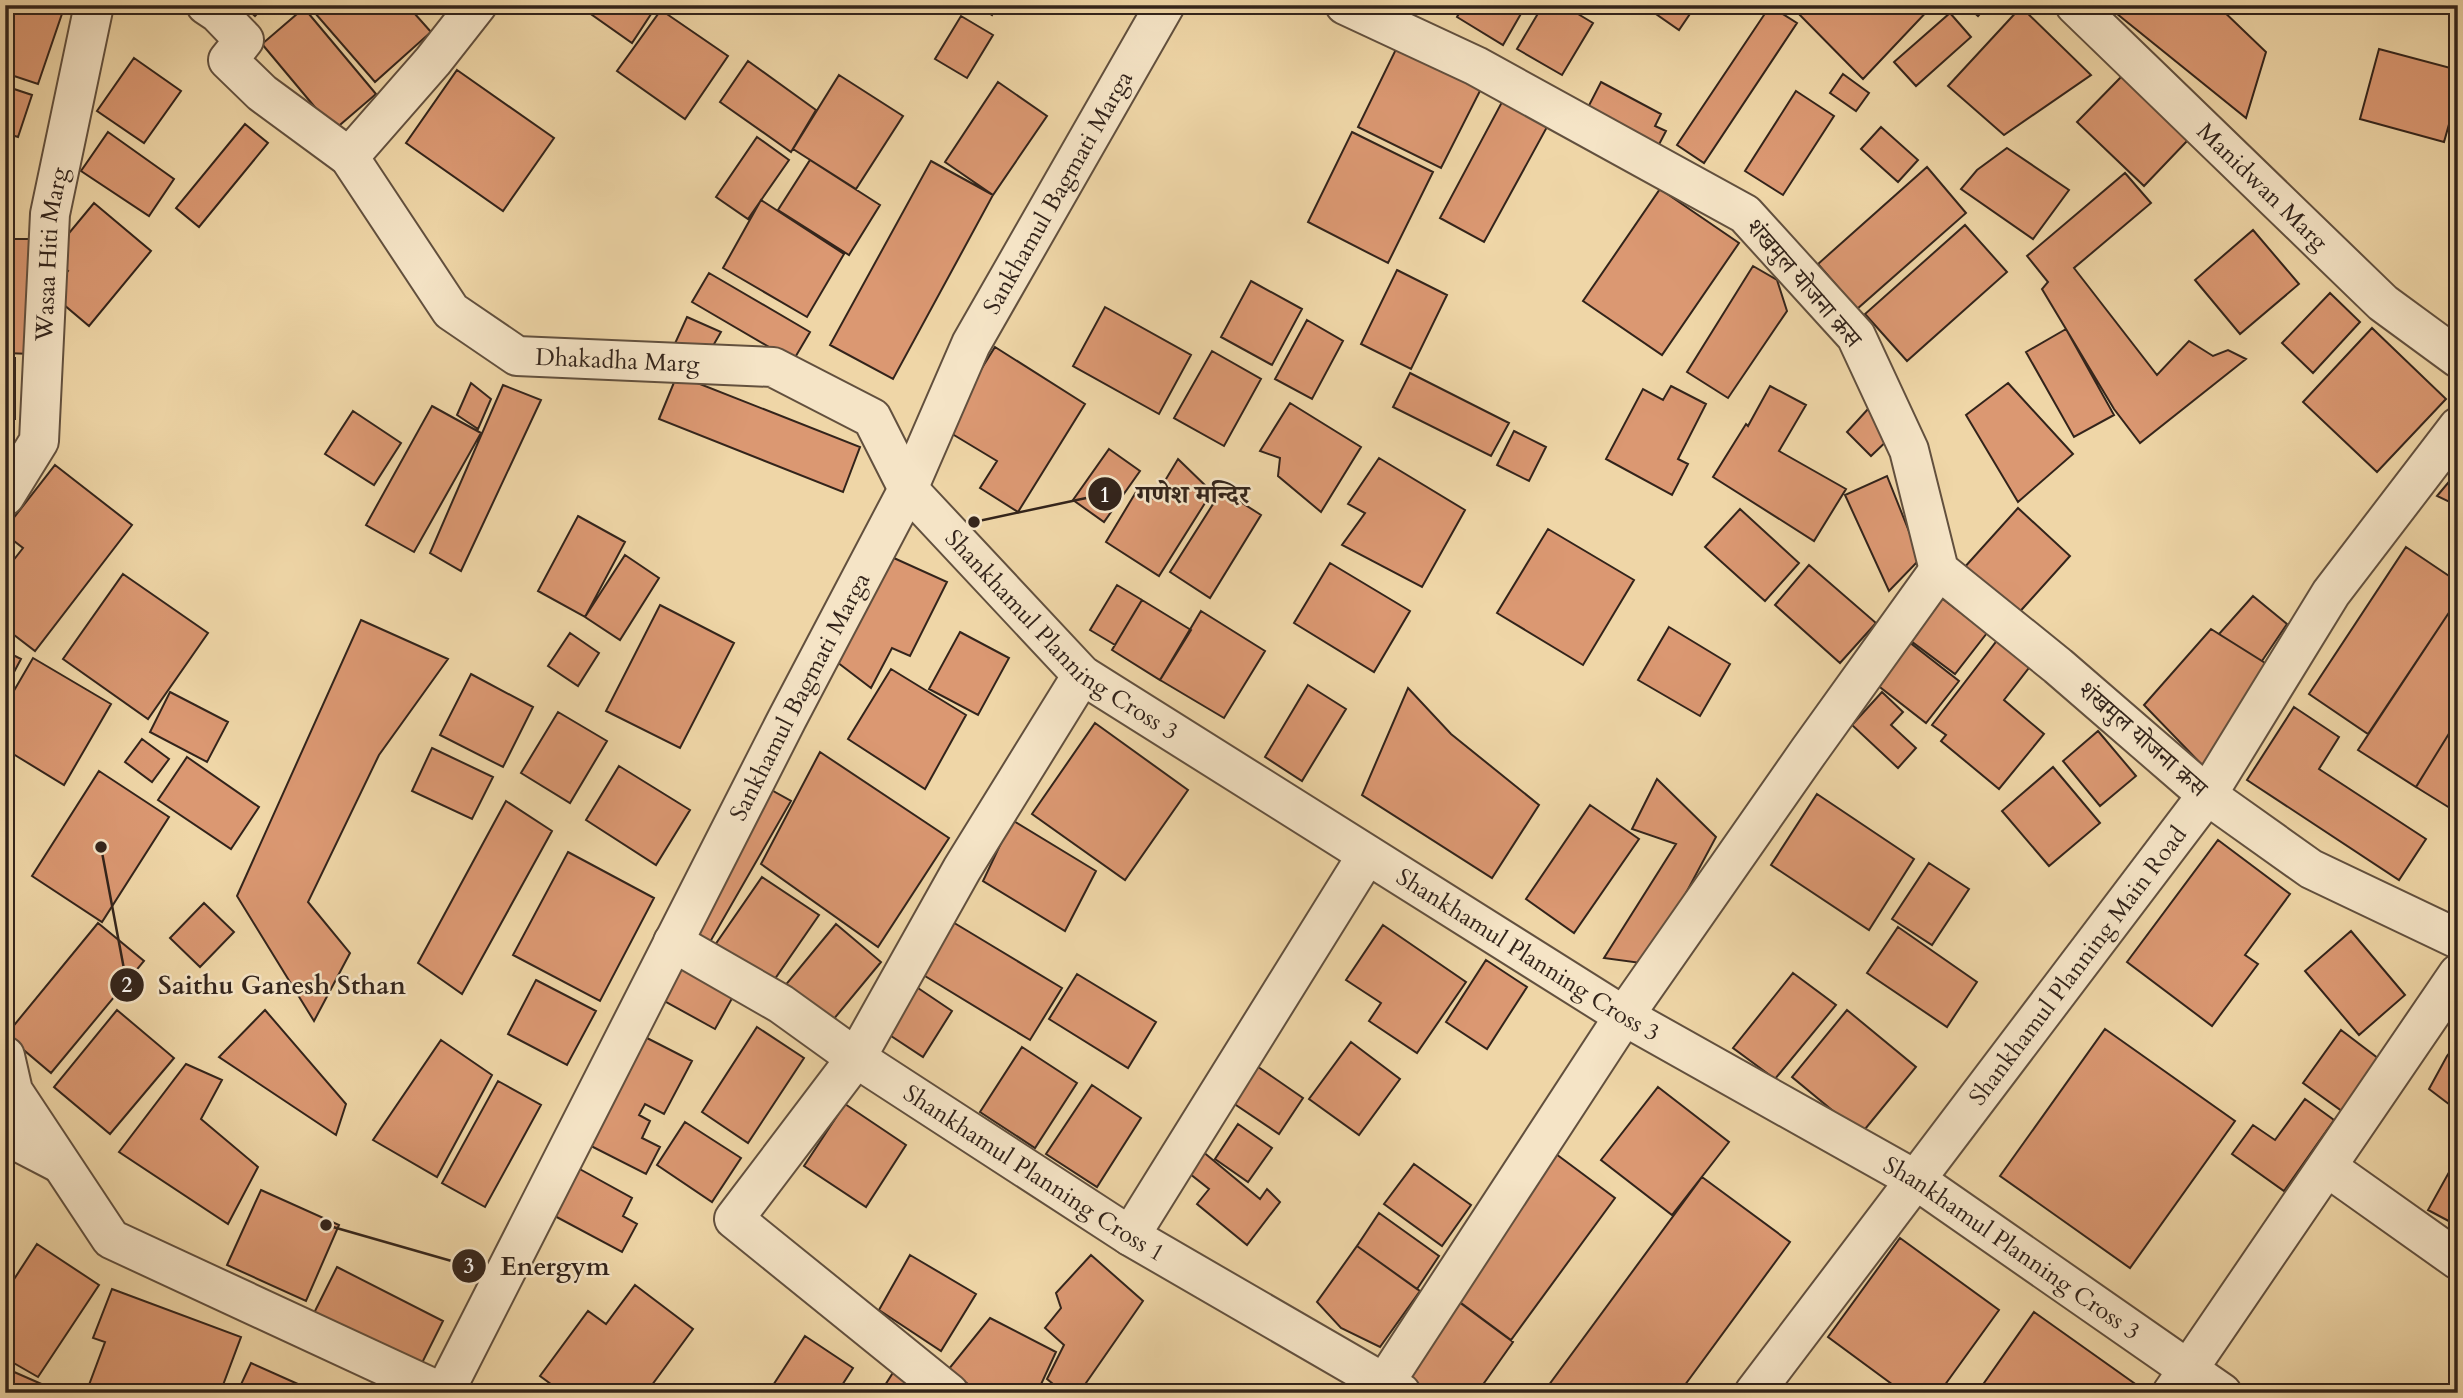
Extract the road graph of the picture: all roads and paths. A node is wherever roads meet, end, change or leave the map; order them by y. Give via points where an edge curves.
1 (94, 5) edge
2 (206, 5) edge
3 (477, 5) edge
4 (1165, 5) edge
5 (1345, 5) edge
6 (2075, 5) edge
7 (349, 156) junction
8 (2458, 358) edge
9 (2458, 427) edge
10 (908, 489) junction
11 (5, 496) edge
12 (1939, 570) junction
13 (1082, 675) junction
14 (2207, 795) junction
15 (1367, 855) junction
16 (2458, 939) edge
17 (673, 942) junction
18 (2458, 974) edge
19 (1624, 1016) junction
20 (5, 1056) edge
21 (856, 1059) junction
22 (5, 1135) edge
23 (59, 1163) junction
24 (2327, 1167) junction
25 (1916, 1180) junction
26 (1130, 1236) junction
27 (2458, 1259) edge
28 (2181, 1381) edge
29 (1388, 1390) edge
30 (443, 1393) edge
31 (949, 1393) edge
32 (1754, 1393) edge
33 (2222, 1393) edge

1 - 11 street, Wasaa Hiti Marg via 50,214 39,441
2 - 7 street, Dhakadha Marg via 244,40 228,60 261,93
3 - 7 street
4 - 10 street, Sankhamul Bagmati Marga via 971,344
5 - 12 street, शंखमुल योजना क्रस via 1476,66 1745,214 1856,336 1909,450
6 - 8 street, Manidwan Marg via 2383,303
7 - 10 street, Dhakadha Marg via 451,311 517,356 773,368 872,418
9 - 14 street, Shankhamul Planning Main Road via 2331,593
10 - 13 street, Shankhamul Planning Cross 3
10 - 17 street, Sankhamul Bagmati Marga
12 - 14 street, शंखमुल योजना क्रस
12 - 19 street
13 - 15 street, Shankhamul Planning Cross 3
13 - 21 street via 962,869
14 - 16 street, शंखमुल योजना क्रस via 2311,869
14 - 25 street, Shankhamul Planning Main Road
15 - 19 street, Shankhamul Planning Cross 3
15 - 26 street
17 - 21 street, Shankhamul Planning Cross 1 via 781,1004
17 - 30 street, Sankhamul Bagmati Marga
18 - 24 street
19 - 25 street, Shankhamul Planning Cross 3
19 - 29 street
20 - 23 street via 13,1091
21 - 26 street, Shankhamul Planning Cross 1
21 - 31 street via 734,1219
22 - 23 street
23 - 30 street via 111,1239
24 - 27 street
24 - 28 street
25 - 28 street, Shankhamul Planning Cross 3
25 - 32 street, Shankhamul Planning Main Road
26 - 29 street, Shankhamul Planning Cross 1
28 - 33 street, Shankhamul Planning Cross 3

